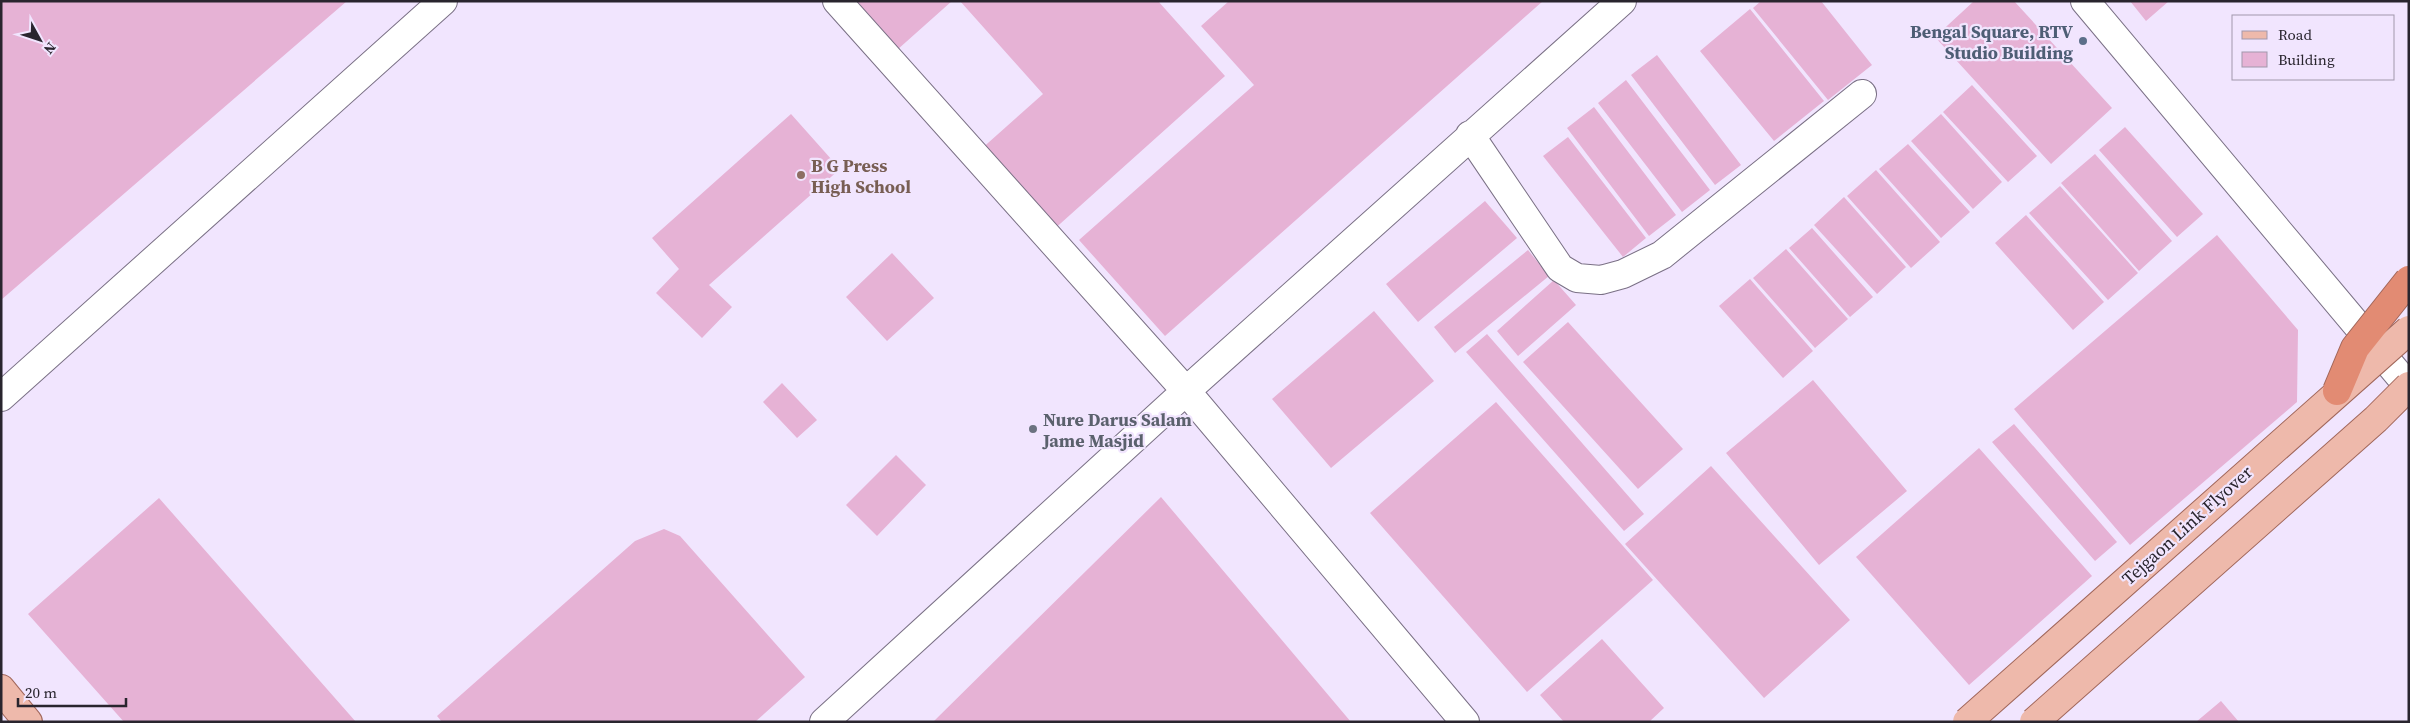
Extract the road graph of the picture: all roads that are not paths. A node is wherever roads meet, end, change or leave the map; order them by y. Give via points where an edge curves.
1 (443, 1) edge
2 (837, 1) edge
3 (1622, 1) edge
4 (2085, 1) edge
5 (1862, 94) dead end
6 (1470, 135) junction
7 (2409, 280) edge
8 (2409, 330) edge
9 (2409, 386) edge
10 (1186, 391) junction
11 (2337, 392) junction
12 (1, 397) edge
13 (1, 689) edge
14 (16, 710) edge
15 (824, 722) edge
16 (1465, 722) edge
17 (1967, 722) edge
18 (2034, 722) edge

1 - 12 street
2 - 10 street
3 - 6 street
4 - 9 street
5 - 6 street via 1662,255 1601,280 1577,278 1560,268
6 - 10 street
7 - 11 highway, bridge via 2355,348
8 - 11 main road, Tejgaon Link Flyover, bridge
9 - 18 main road, bridge
10 - 15 street
10 - 16 street
11 - 17 main road, Tejgaon Link Flyover, bridge
13 - 14 main road

